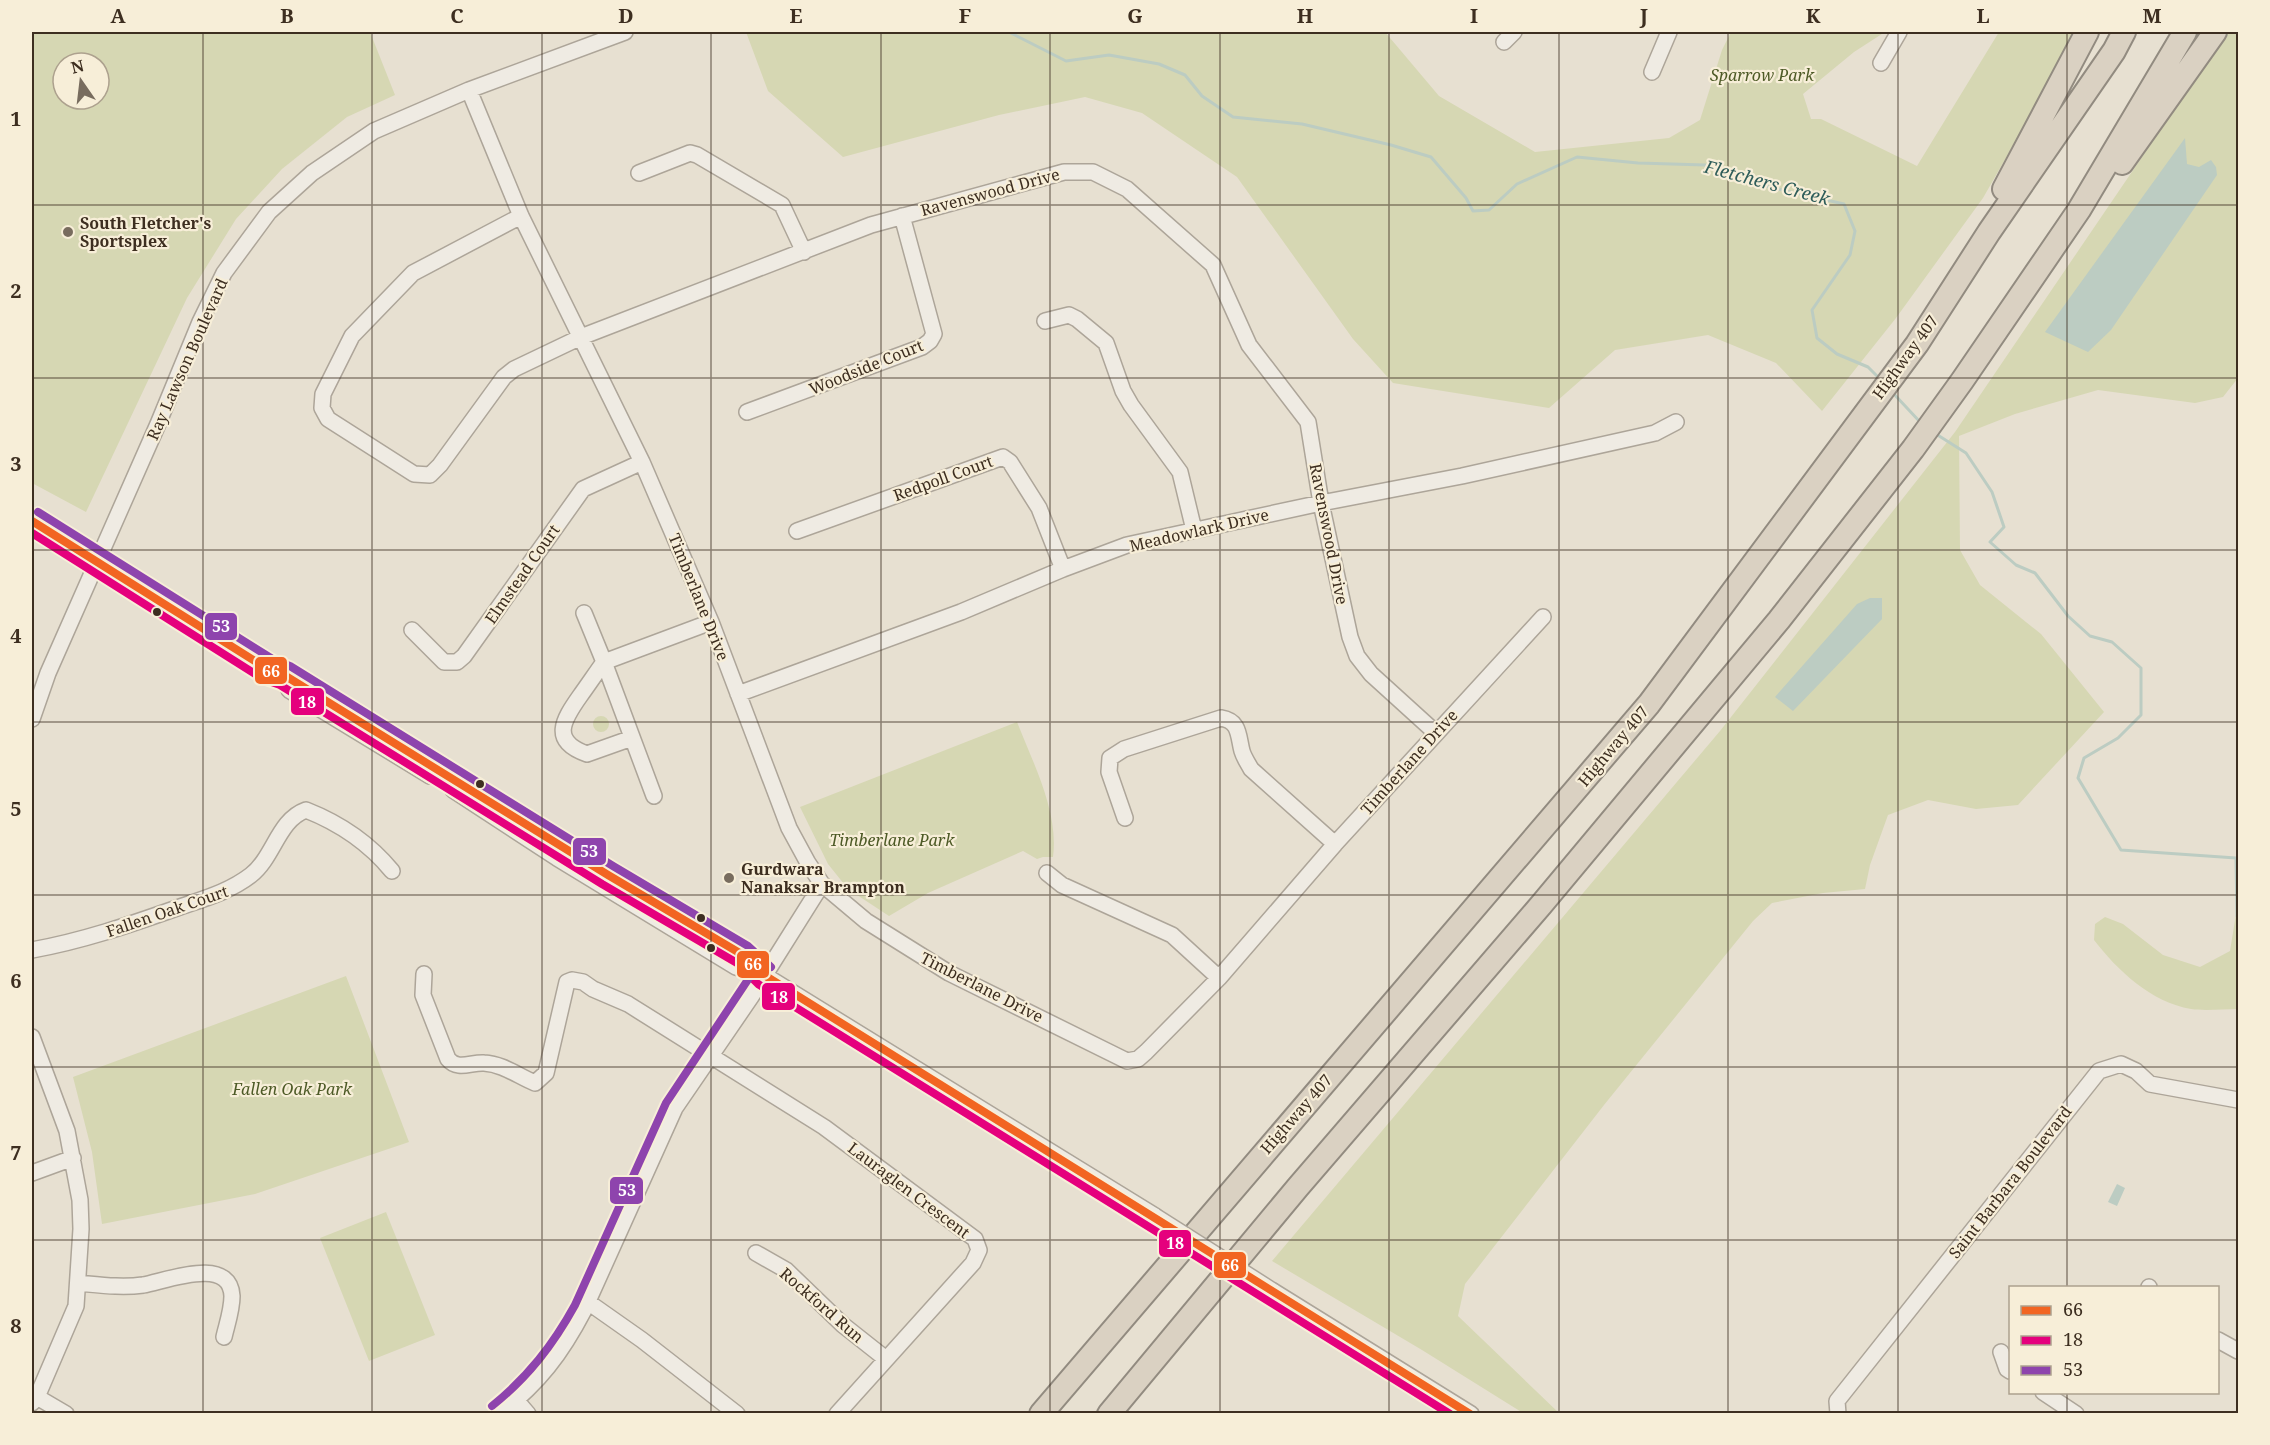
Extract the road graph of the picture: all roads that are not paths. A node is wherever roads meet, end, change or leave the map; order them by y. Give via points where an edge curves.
1 (625, 32) edge
2 (1669, 32) edge
3 (1899, 32) edge
4 (2087, 32) edge
5 (2124, 32) edge
6 (2185, 32) edge
7 (2215, 32) edge
8 (1881, 63) dead end
9 (1652, 72) dead end
10 (469, 90) junction
11 (639, 173) dead end
12 (2079, 210) junction
13 (521, 216) junction
14 (902, 216) junction
15 (1989, 232) junction
16 (804, 252) junction
17 (1045, 321) dead end
18 (581, 337) junction
19 (747, 412) dead end
20 (1676, 422) dead end
21 (642, 462) junction
22 (1321, 503) junction
23 (32, 521) edge
24 (1194, 530) junction
25 (797, 531) dead end
26 (98, 563) junction
27 (1063, 569) junction
28 (584, 613) dead end
29 (1543, 617) dead end
30 (711, 622) junction
31 (412, 630) dead end
32 (604, 662) junction
33 (738, 694) junction
34 (32, 719) edge
35 (1436, 733) junction
36 (632, 738) junction
37 (654, 796) dead end
38 (1125, 818) dead end
39 (1335, 844) junction
40 (392, 870) dead end
41 (1047, 873) dead end
42 (822, 884) junction
43 (32, 950) edge
44 (424, 974) dead end
45 (764, 975) junction
46 (1219, 978) junction
47 (32, 1037) edge
48 (710, 1056) junction
49 (2238, 1100) edge
50 (73, 1158) junction
51 (32, 1173) edge
52 (756, 1253) dead end
53 (78, 1283) junction
54 (588, 1302) junction
55 (224, 1337) dead end
56 (2219, 1341) edge
57 (2238, 1351) edge
58 (2001, 1352) dead end
59 (886, 1359) junction
60 (2009, 1370) edge
61 (2046, 1394) edge
62 (34, 1400) edge
63 (516, 1400) junction
64 (66, 1413) edge
65 (499, 1413) edge
66 (528, 1413) edge
67 (737, 1413) edge
68 (837, 1413) edge
69 (1041, 1413) edge
70 (1109, 1413) edge
71 (1471, 1413) edge
72 (1838, 1413) edge
73 (2076, 1413) edge

1 - 10 street, Ray Lawson Boulevard
2 - 9 street
3 - 8 street
4 - 15 highway via 1998,200
5 - 15 highway, Highway 407
6 - 12 highway
7 - 12 highway via 2102,192
10 - 13 street, Timberlane Drive
10 - 26 street, Ray Lawson Boulevard via 374,131 312,173 269,212 224,273 200,322
11 - 16 street via 690,153 697,155 782,206
12 - 70 highway via 1962,381 1779,620
13 - 18 street, Timberlane Drive
13 - 18 street, Ravenswood Drive via 413,273 352,336 323,394 322,408 328,419 414,474 430,475 504,377
14 - 16 street, Ravenswood Drive
14 - 19 street, Woodside Court via 934,334 930,341
14 - 22 street, Ravenswood Drive via 1064,172 1093,172 1127,189 1213,266 1249,345 1308,422
15 - 69 highway, Highway 407 via 1917,344 1648,704
16 - 18 street, Ravenswood Drive
17 - 24 street via 1069,315 1106,343 1131,405 1180,471
18 - 21 street, Timberlane Drive
20 - 22 street, Meadowlark Drive via 1656,433
21 - 30 street, Timberlane Drive
21 - 31 street, Elmstead Court via 582,489 457,662 444,662
22 - 24 street, Meadowlark Drive
22 - 35 street, Ravenswood Drive via 1357,656 1371,674
23 - 26 street
24 - 27 street, Meadowlark Drive via 1128,545
25 - 27 street, Redpoll Court via 1003,457 1040,508
26 - 34 street, Ray Lawson Boulevard via 48,673
26 - 45 street via 743,955
27 - 33 street, Meadowlark Drive via 962,612
28 - 32 street
29 - 35 street, Timberlane Drive
30 - 32 street
30 - 33 street, Timberlane Drive
32 - 36 street
32 - 36 street via 565,717 562,732 587,754
33 - 42 street, Timberlane Drive via 789,828
35 - 39 street, Timberlane Drive
36 - 37 street
38 - 39 street via 1109,772 1110,758 1124,749 1221,718 1230,719 1251,769
39 - 46 street, Timberlane Drive
40 - 43 street, Fallen Oak Court via 365,843 306,810 289,820 272,852 255,872 226,892 113,931
41 - 46 street via 1062,885 1172,935
42 - 45 street
42 - 46 street, Timberlane Drive via 872,926 949,973 1127,1061 1146,1052
44 - 48 street via 423,995 448,1059 458,1066 486,1063 535,1083 541,1079 546,1073 563,993 572,980 628,1004
45 - 48 street
45 - 71 street, bridge
47 - 50 street via 62,1115
48 - 54 street via 675,1108
48 - 59 street, Lauraglen Crescent via 824,1127 975,1239 980,1250 973,1263
49 - 72 street, Saint Barbara Boulevard via 2150,1084 2121,1064 2098,1071 1837,1401
50 - 51 street
50 - 53 street via 81,1210
52 - 59 street, Rockford Run via 786,1270 843,1325
53 - 55 street via 141,1285 209,1272 226,1281 232,1293
53 - 62 street via 76,1306
54 - 63 street via 562,1350
54 - 67 street
56 - 57 street
58 - 60 street
59 - 68 street, Lauraglen Crescent
61 - 73 street
62 - 64 street
63 - 65 street
63 - 66 street

